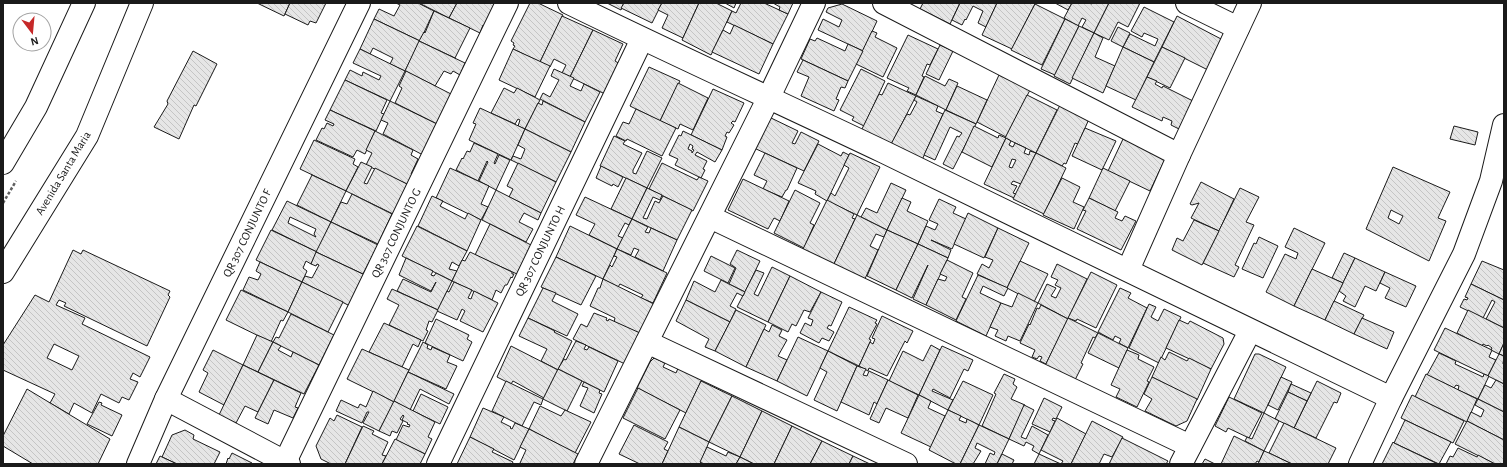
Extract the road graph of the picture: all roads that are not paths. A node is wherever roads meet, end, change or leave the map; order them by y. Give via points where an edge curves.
1 (84, 3) edge
2 (142, 3) edge
3 (359, 3) edge
4 (507, 3) edge
5 (569, 3) edge
6 (814, 3) edge
7 (884, 3) edge
8 (1187, 3) edge
9 (1250, 3) edge
10 (1238, 28) junction
11 (642, 39) junction
12 (769, 97) junction
13 (1504, 125) edge
14 (1179, 155) junction
15 (3, 163) edge
16 (1498, 184) edge
17 (710, 217) junction
18 (1128, 270) junction
19 (3, 272) edge
20 (1250, 331) junction
21 (647, 342) junction
22 (1391, 398) junction
23 (166, 400) junction
24 (1186, 455) edge
25 (287, 463) edge
26 (138, 464) edge
27 (438, 464) edge
28 (587, 464) edge
29 (906, 464) edge
30 (1360, 464) edge

1 - 15 street via 36,107
2 - 19 street, Avenida Santa Maria via 87,136
3 - 23 street, QR 307 CONJUNTO F
4 - 25 street, QR 307 CONJUNTO G
5 - 11 street
6 - 12 street
7 - 14 street
8 - 10 street
9 - 10 street
10 - 14 street
11 - 12 street
11 - 27 street, QR 307 CONJUNTO H
12 - 17 street
12 - 18 street
13 - 16 street
14 - 18 street
16 - 22 street
17 - 21 street
17 - 24 street
18 - 20 street
20 - 22 street
20 - 24 street
21 - 28 street
21 - 29 street
22 - 30 street
23 - 25 street
23 - 26 street, QR 307 CONJUNTO F

